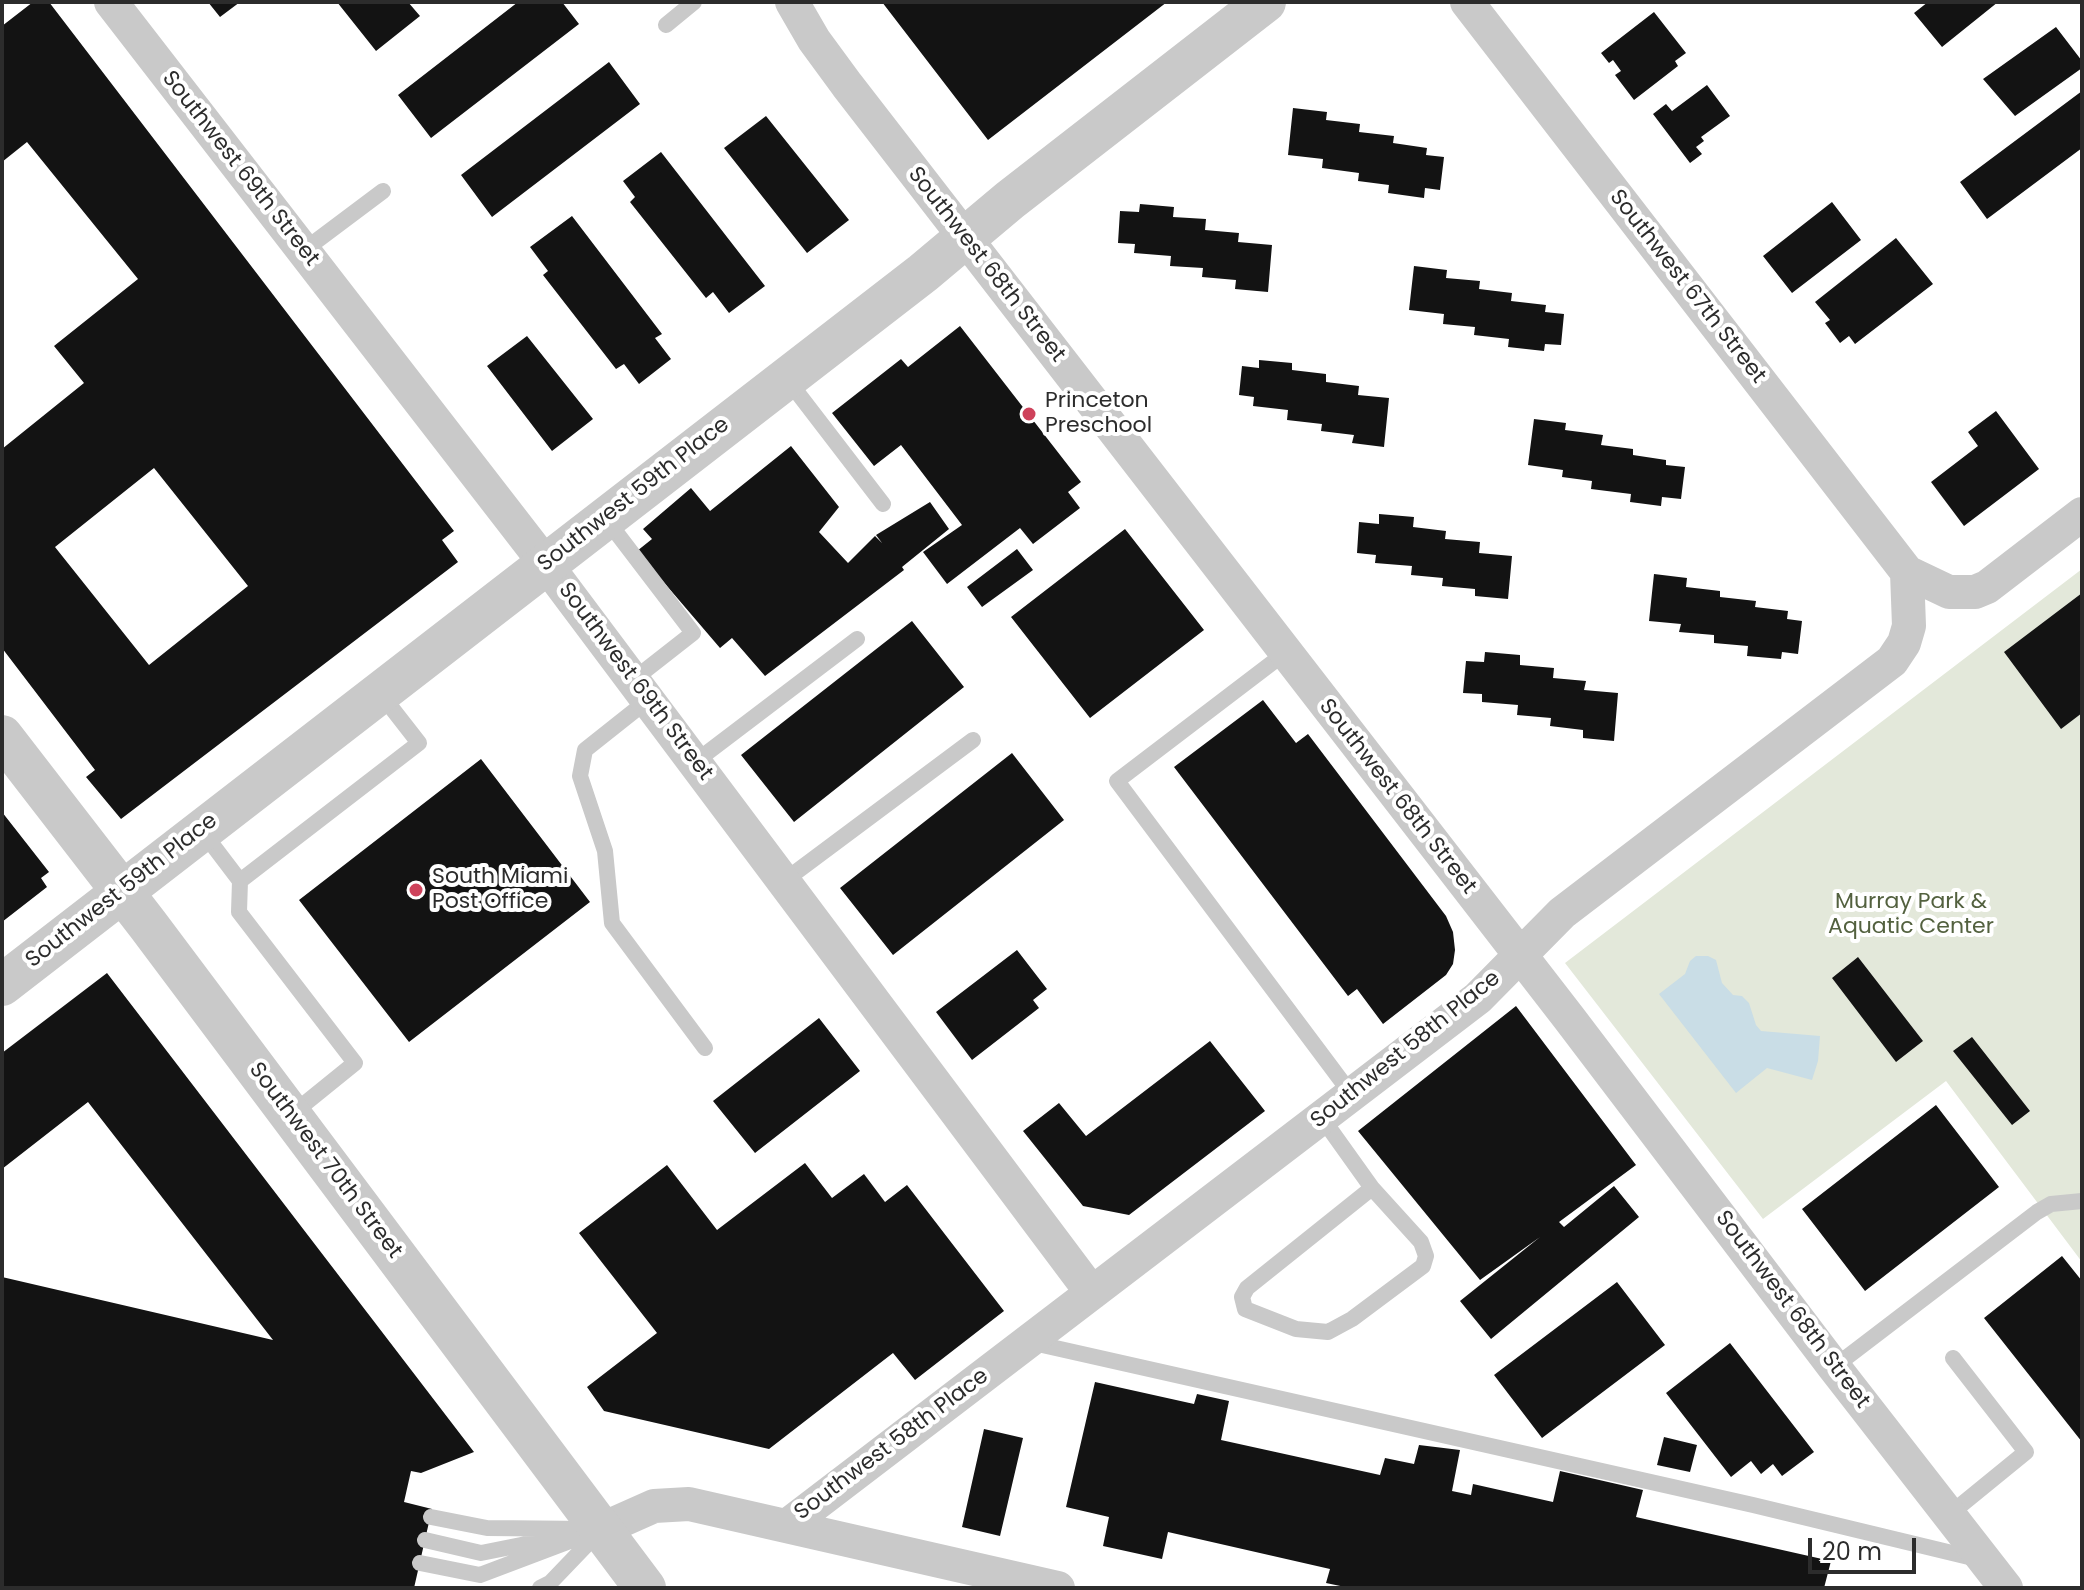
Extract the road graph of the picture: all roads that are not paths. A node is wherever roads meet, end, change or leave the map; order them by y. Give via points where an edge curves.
1 (111, 2) edge
2 (694, 2) edge
3 (792, 2) edge
4 (1265, 2) edge
5 (1467, 2) edge
6 (666, 25) dead end
7 (383, 191) dead end
8 (966, 237) junction
9 (303, 251) junction
10 (786, 378) junction
11 (883, 504) dead end
12 (2082, 514) edge
13 (605, 517) junction
14 (545, 563) junction
15 (1907, 572) junction
16 (857, 639) dead end
17 (1285, 653) junction
18 (640, 690) junction
19 (379, 692) junction
20 (2, 736) edge
21 (973, 740) dead end
22 (695, 762) junction
23 (201, 829) junction
24 (240, 881) junction
25 (784, 881) junction
26 (122, 891) junction
27 (1520, 956) junction
28 (2, 985) edge
29 (705, 1048) dead end
30 (1352, 1095) junction
31 (290, 1115) junction
32 (1322, 1118) junction
33 (1372, 1188) junction
34 (2082, 1201) edge
35 (1092, 1293) junction
36 (1027, 1342) junction
37 (1953, 1358) dead end
38 (1834, 1367) junction
39 (1950, 1514) junction
40 (431, 1517) dead end
41 (788, 1525) junction
42 (600, 1530) junction
43 (425, 1540) dead end
44 (1986, 1561) junction
45 (420, 1563) dead end
46 (540, 1588) edge
47 (645, 1588) edge
48 (1058, 1588) edge
49 (2006, 1588) edge

1 - 9 street, Southwest 69th Street
2 - 6 lane
3 - 8 street, Southwest 68th Street via 830,63
4 - 8 street, Southwest 59th Place
5 - 15 street, Southwest 67th Street
7 - 9 lane
8 - 10 street, Southwest 59th Place
8 - 17 street, Southwest 68th Street
9 - 14 street, Southwest 69th Street
10 - 11 lane
10 - 13 street, Southwest 59th Place
12 - 15 street via 1975,592 1949,592
13 - 14 street, Southwest 59th Place
13 - 18 lane via 693,633
14 - 18 street, Southwest 69th Street
14 - 19 street, Southwest 59th Place
15 - 27 street, Southwest 58th Place via 1909,626 1892,661 1562,913
16 - 22 lane
17 - 27 street, Southwest 68th Street
17 - 30 lane via 1117,781
18 - 22 street, Southwest 69th Street
18 - 29 lane via 585,750 580,776 605,851 612,923
19 - 23 street, Southwest 59th Place
19 - 24 lane via 419,743
20 - 26 street, Southwest 70th Street
21 - 25 lane
22 - 25 street, Southwest 69th Street
23 - 24 lane
23 - 26 street, Southwest 59th Place
24 - 31 lane via 239,912 355,1063
25 - 35 street, Southwest 69th Street
26 - 28 street, Southwest 59th Place
26 - 31 street, Southwest 70th Street
27 - 30 street, Southwest 58th Place via 1478,998
27 - 38 street, Southwest 68th Street
30 - 32 street, Southwest 58th Place
31 - 42 street, Southwest 70th Street
32 - 33 lane
32 - 35 street, Southwest 58th Place
33 - 33 lane via 1247,1288 1242,1297 1245,1309 1296,1329 1328,1332 1423,1266 1421,1242
34 - 38 lane via 2051,1204 2037,1212
35 - 36 street, Southwest 58th Place
36 - 41 street, Southwest 58th Place
36 - 44 lane
37 - 39 lane via 2026,1452
38 - 39 street, Southwest 68th Street
39 - 44 street, Southwest 68th Street
40 - 42 lane via 487,1528
41 - 42 street via 689,1504 665,1504
41 - 48 street
42 - 43 lane via 481,1553
42 - 45 lane via 480,1575
42 - 46 lane
42 - 47 street, Southwest 70th Street
44 - 49 street, Southwest 68th Street

